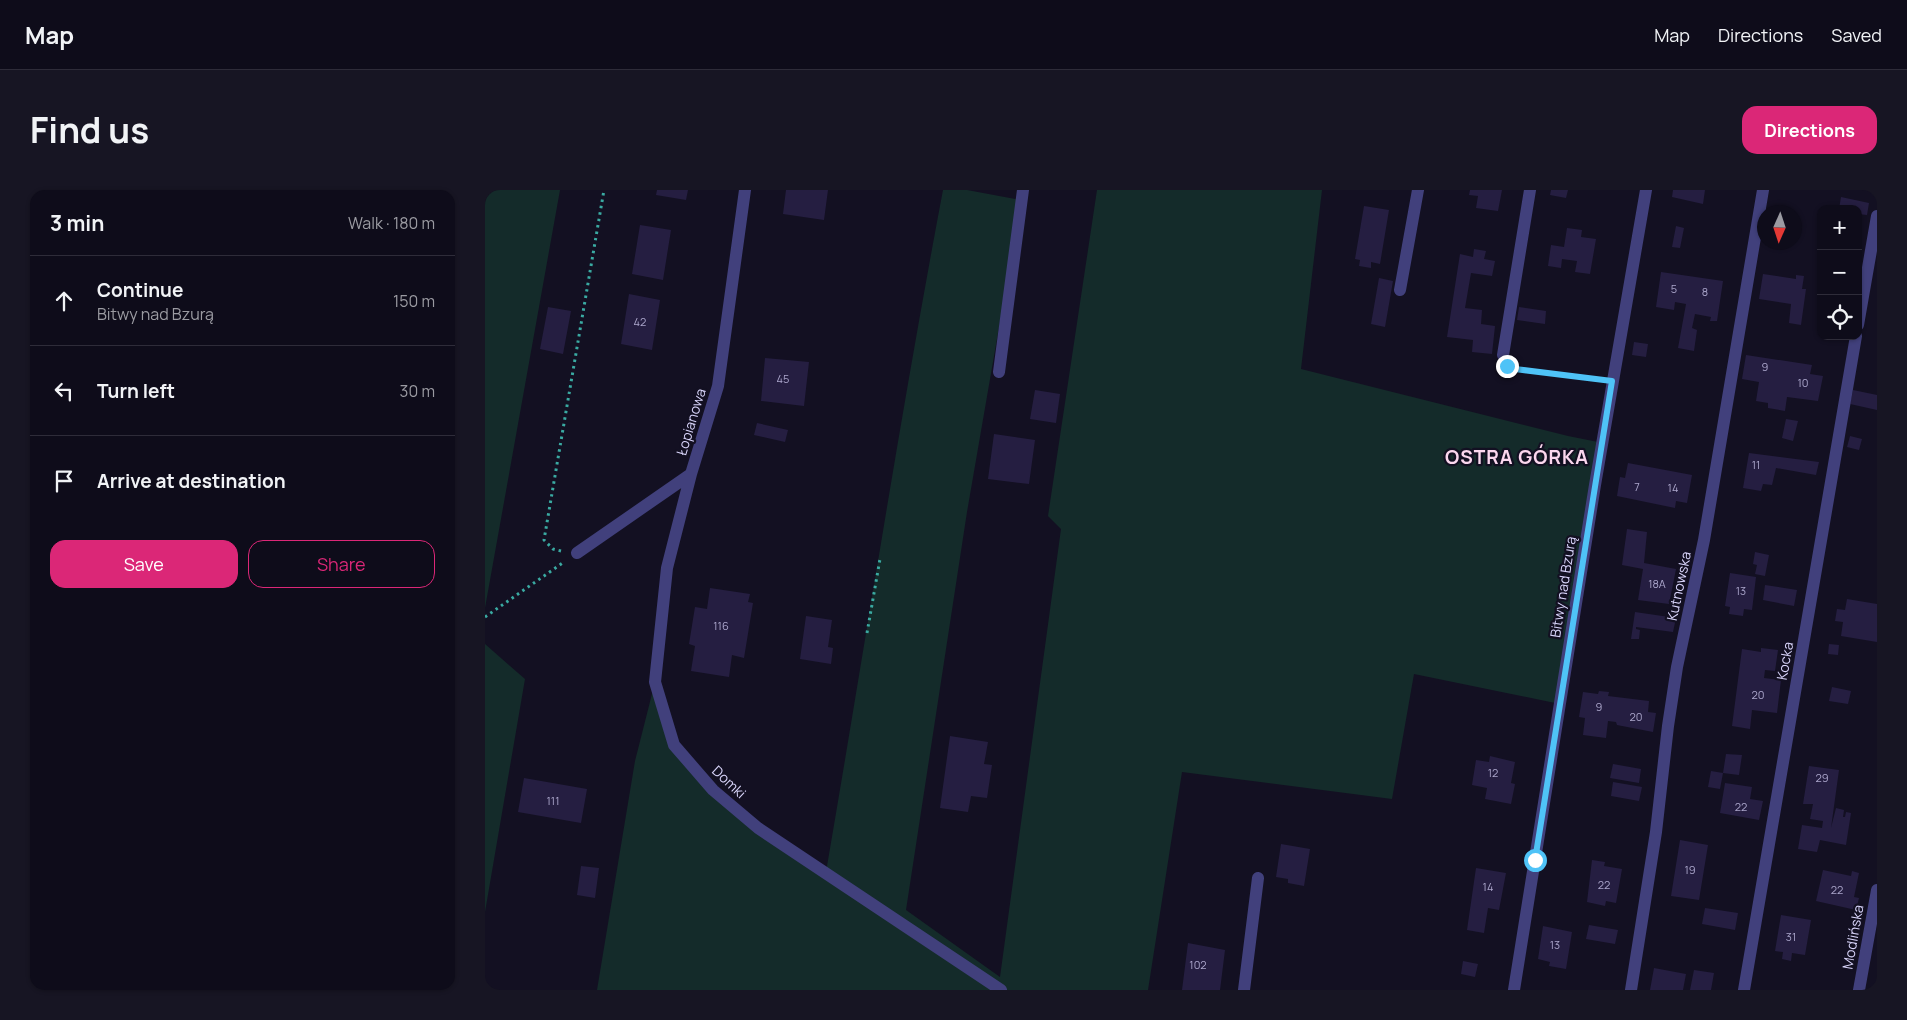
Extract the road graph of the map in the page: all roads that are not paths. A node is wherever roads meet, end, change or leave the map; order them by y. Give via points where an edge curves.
1 (745, 190) edge
2 (1023, 190) edge
3 (1418, 190) edge
4 (1530, 190) edge
5 (1645, 190) edge
6 (1763, 190) edge
7 (1877, 216) edge
8 (1400, 290) dead end
9 (1862, 302) edge
10 (1855, 340) edge
11 (1503, 354) road end
12 (999, 372) dead end
13 (691, 474) junction
14 (577, 553) road end
15 (1258, 878) dead end
16 (1877, 890) edge
17 (1001, 990) edge
18 (1243, 990) edge
19 (1515, 990) edge
20 (1631, 990) edge
21 (1744, 990) edge
22 (1859, 990) edge

1 - 13 street, Łopianowa via 718,386
2 - 12 street
3 - 8 street
4 - 11 street
5 - 19 street, Bitwy nad Bzurą
6 - 20 street, Kutnowska via 1704,540 1676,677
7 - 9 street
10 - 21 street, Kocka
13 - 14 street, Łopianowa
13 - 17 street, Domki via 667,568 655,682 674,745 713,790 758,828
15 - 18 street
16 - 22 street, Modlińska

